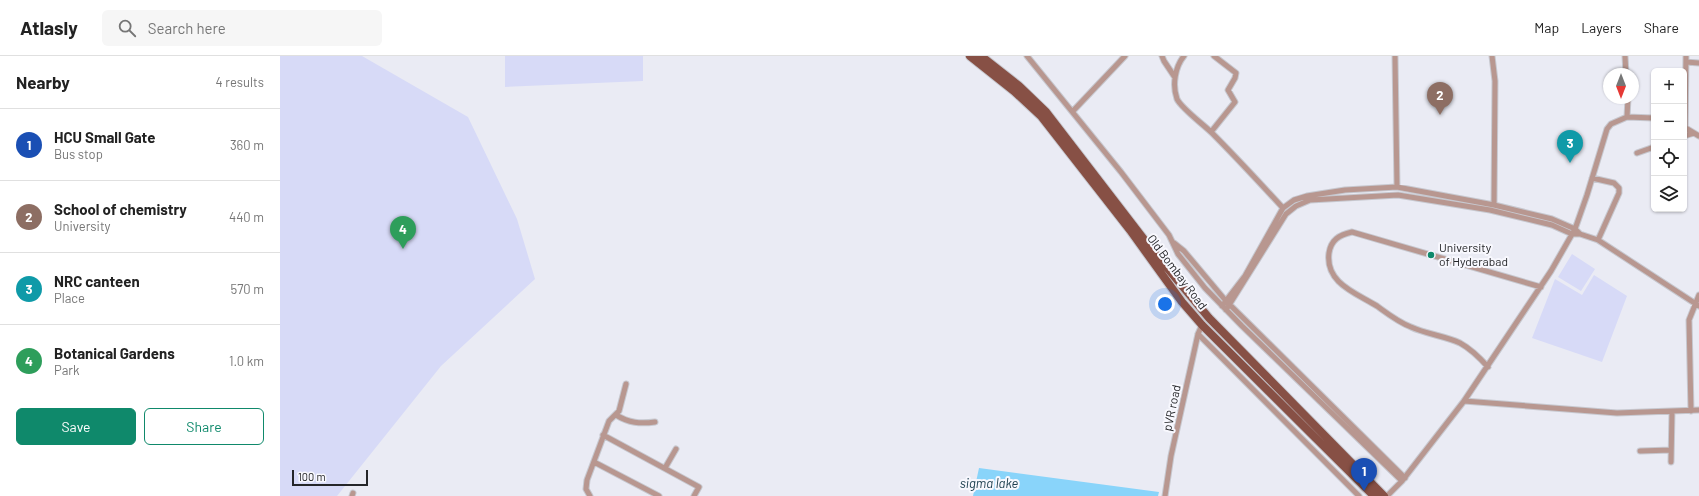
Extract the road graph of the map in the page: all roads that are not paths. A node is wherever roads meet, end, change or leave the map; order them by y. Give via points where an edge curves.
1 (970, 56) edge
2 (981, 56) edge
3 (1027, 56) edge
4 (1125, 56) edge
5 (1162, 56) edge
6 (1184, 56) edge
7 (1214, 56) edge
8 (1395, 56) edge
9 (1492, 56) edge
10 (1625, 56) edge
11 (1686, 56) edge
12 (1686, 62) junction
13 (1699, 62) edge
14 (1626, 68) edge
15 (1174, 76) junction
16 (1628, 104) edge
17 (1685, 104) edge
18 (1073, 111) junction
19 (1627, 117) junction
20 (1651, 118) edge
21 (1687, 129) edge
22 (1211, 132) junction
23 (1697, 134) edge
24 (1687, 136) edge
25 (1651, 148) edge
26 (1637, 153) dead end
27 (1592, 178) junction
28 (1397, 187) junction
29 (1494, 205) junction
30 (1283, 208) junction
31 (1573, 231) junction
32 (1598, 240) junction
33 (1174, 242) junction
34 (1541, 287) junction
35 (1699, 295) edge
36 (1228, 303) junction
37 (1697, 305) edge
38 (1222, 306) junction
39 (1226, 310) junction
40 (1202, 325) junction
41 (1198, 334) junction
42 (1488, 367) junction
43 (626, 384) dead end
44 (1464, 401) junction
45 (1699, 410) edge
46 (1690, 411) junction
47 (1672, 412) junction
48 (616, 416) junction
49 (655, 422) dead end
50 (603, 435) junction
51 (676, 449) dead end
52 (1671, 450) junction
53 (1640, 451) dead end
54 (594, 462) junction
55 (1671, 462) dead end
56 (665, 468) junction
57 (1403, 479) junction
58 (590, 496) edge
59 (659, 496) edge
60 (694, 496) edge
61 (1165, 496) edge
62 (1359, 496) edge
63 (1374, 496) edge
64 (1384, 496) edge
65 (1387, 496) edge

1 - 40 main road, Old Bombay Road via 1041,116
2 - 64 main road, Old Bombay Road via 1019,86 1046,112 1149,246 1209,318
3 - 18 street
4 - 18 street
5 - 15 street
6 - 15 street via 1178,63
7 - 22 street via 1236,73 1228,90 1235,102
8 - 28 street
9 - 29 street via 1495,81
10 - 14 street
11 - 12 street
12 - 13 street
12 - 17 street
15 - 22 street via 1177,99
16 - 19 street
18 - 33 street
19 - 20 street
19 - 27 street via 1611,124 1607,129
21 - 23 street
22 - 30 street
23 - 24 street
25 - 26 street
27 - 31 street
27 - 32 street via 1614,183 1619,188
28 - 29 street
28 - 30 street via 1345,190 1307,196 1294,200
29 - 31 street via 1552,219
30 - 36 street
31 - 32 street
31 - 34 street
31 - 36 street via 1490,210 1398,195 1304,202 1286,214
32 - 37 street
33 - 36 street
33 - 38 street via 1178,254
34 - 42 street
34 - 42 street via 1352,232 1342,234 1330,245 1332,273 1343,286 1410,327 1459,343 1471,350
35 - 37 street
36 - 38 street
36 - 39 street
36 - 57 street
37 - 46 street via 1689,320
38 - 39 street
39 - 57 street
40 - 41 street, pVR road
40 - 63 main road, Old Bombay Road
41 - 61 street, pVR road via 1171,456
41 - 62 street
42 - 44 street
43 - 48 street via 622,405
44 - 47 street via 1617,413
44 - 57 street
45 - 46 street
46 - 47 street
47 - 52 street
48 - 49 street via 636,424
48 - 50 street via 609,421
50 - 54 street
50 - 56 street
51 - 56 street
52 - 53 street
52 - 55 street
54 - 58 street via 586,485
54 - 59 street
56 - 60 street via 699,487
57 - 65 street

